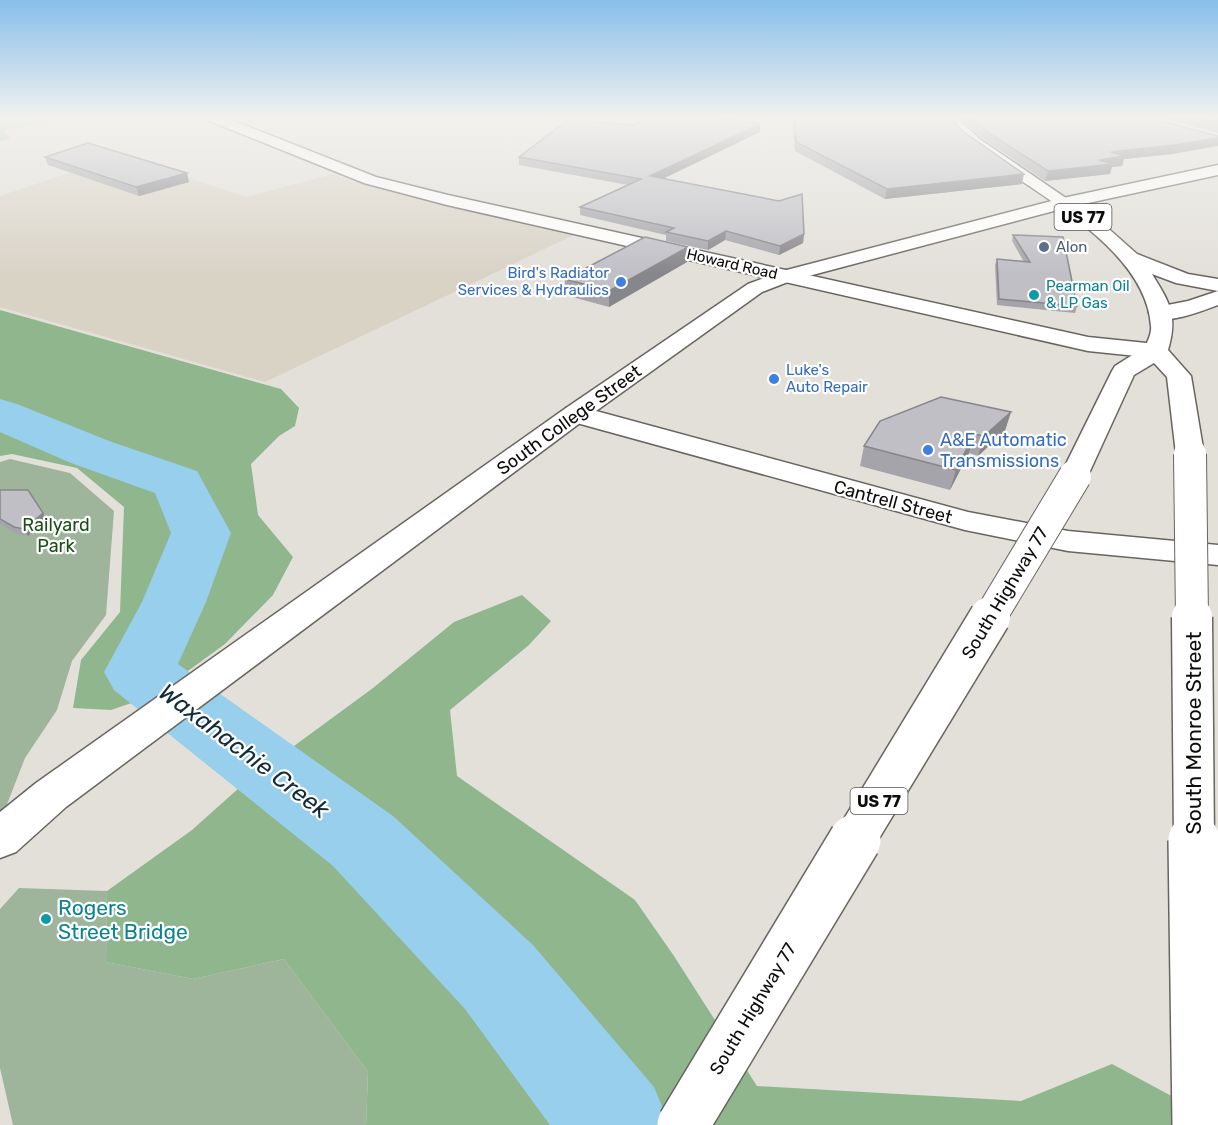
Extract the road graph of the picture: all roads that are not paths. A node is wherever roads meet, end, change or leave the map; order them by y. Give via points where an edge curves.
1 (344, 170) edge
2 (1015, 170) edge
3 (1218, 170) edge
4 (1063, 203) junction
5 (1130, 258) junction
6 (786, 276) junction
7 (1218, 285) edge
8 (1218, 297) edge
9 (1160, 313) junction
10 (1156, 351) junction
11 (574, 414) junction
12 (1218, 555) edge
13 (0, 839) edge
14 (683, 1125) edge
15 (1198, 1125) edge

1 - 6 main road, Howard Road via 447,200
2 - 4 main road, US 77
3 - 4 main road, South College Street
4 - 5 main road, US 77 via 1111,237
4 - 6 main road, South College Street
5 - 7 main road via 1183,279
5 - 9 main road, US 77 via 1143,274
6 - 10 main road, Howard Road via 1088,344
6 - 11 main road, South College Street via 754,288
8 - 9 main road
9 - 10 main road, US 77 via 1163,328
10 - 14 main road, South Highway 77 / US 77, bridge via 1124,371 1076,476
10 - 15 main road, South Monroe Street, bridge via 1179,375 1190,454
11 - 12 main road, Cantrell Street via 965,521 1068,541
11 - 13 main road, South College Street via 51,795

